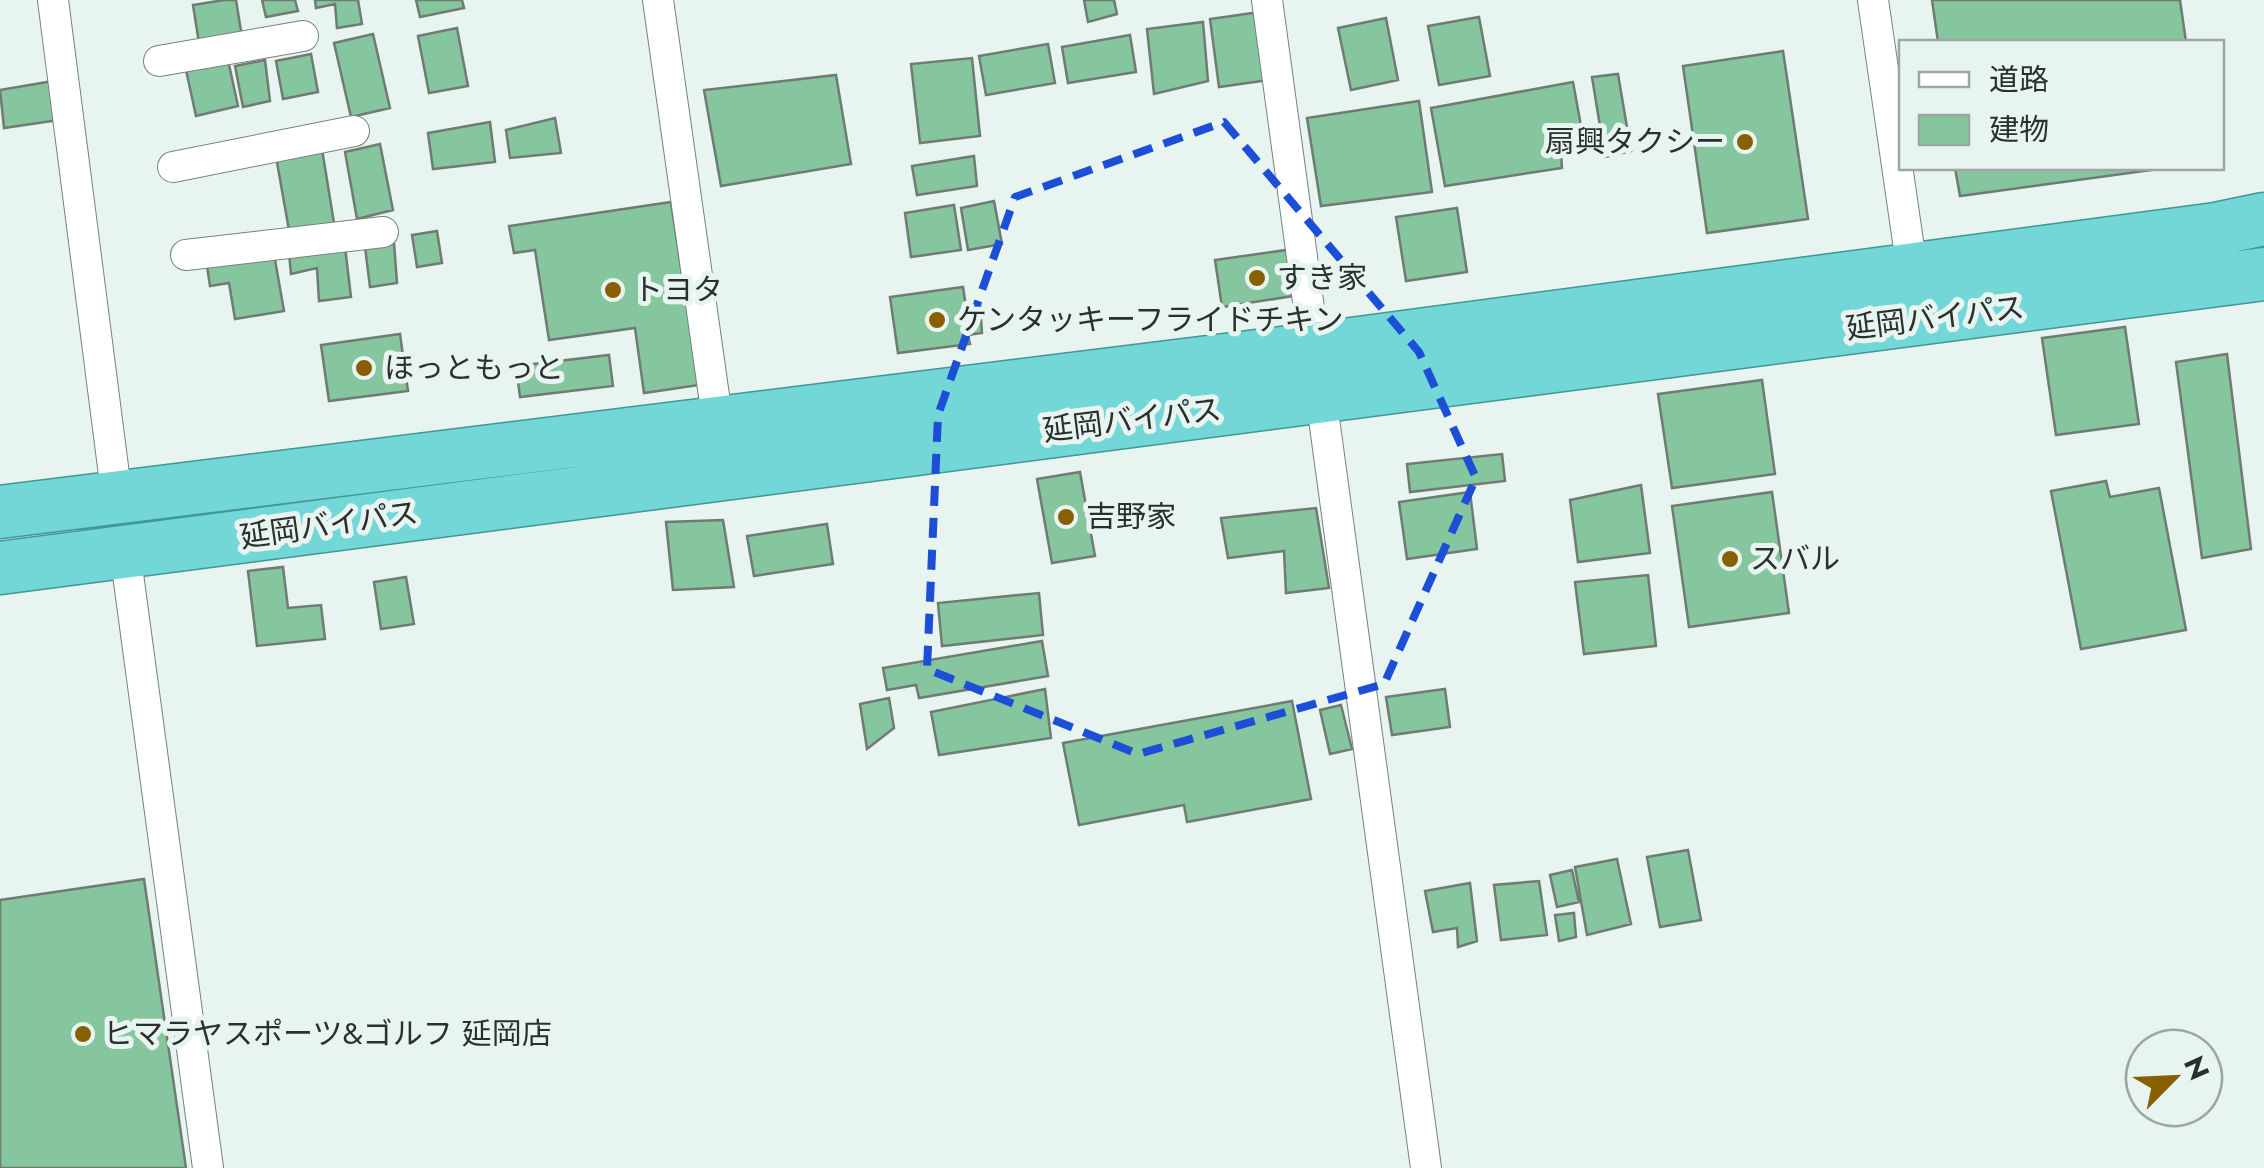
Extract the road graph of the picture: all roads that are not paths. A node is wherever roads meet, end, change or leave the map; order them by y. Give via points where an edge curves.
1 (52, 0) edge
2 (658, 0) edge
3 (1267, 0) edge
4 (1874, 0) edge
5 (302, 36) dead end
6 (158, 61) dead end
7 (354, 131) dead end
8 (173, 168) dead end
9 (2264, 219) edge
10 (383, 232) dead end
11 (186, 255) dead end
12 (1912, 270) junction
13 (2264, 274) edge
14 (1317, 372) junction
15 (718, 424) junction
16 (118, 498) junction
17 (0, 512) edge
18 (125, 552) junction
19 (0, 568) edge
20 (208, 1168) edge
21 (1426, 1168) edge

1 - 16 street
2 - 15 street
3 - 14 street
4 - 12 street
5 - 6 street
7 - 8 street
9 - 12 highway, 延岡バイパス
10 - 11 street
12 - 14 highway, 延岡バイパス
13 - 14 highway, 延岡バイパス
14 - 15 highway, 延岡バイパス
14 - 18 highway, 延岡バイパス
14 - 21 street
15 - 16 highway, 延岡バイパス
16 - 17 highway, 延岡バイパス
18 - 19 highway, 延岡バイパス
18 - 20 street

